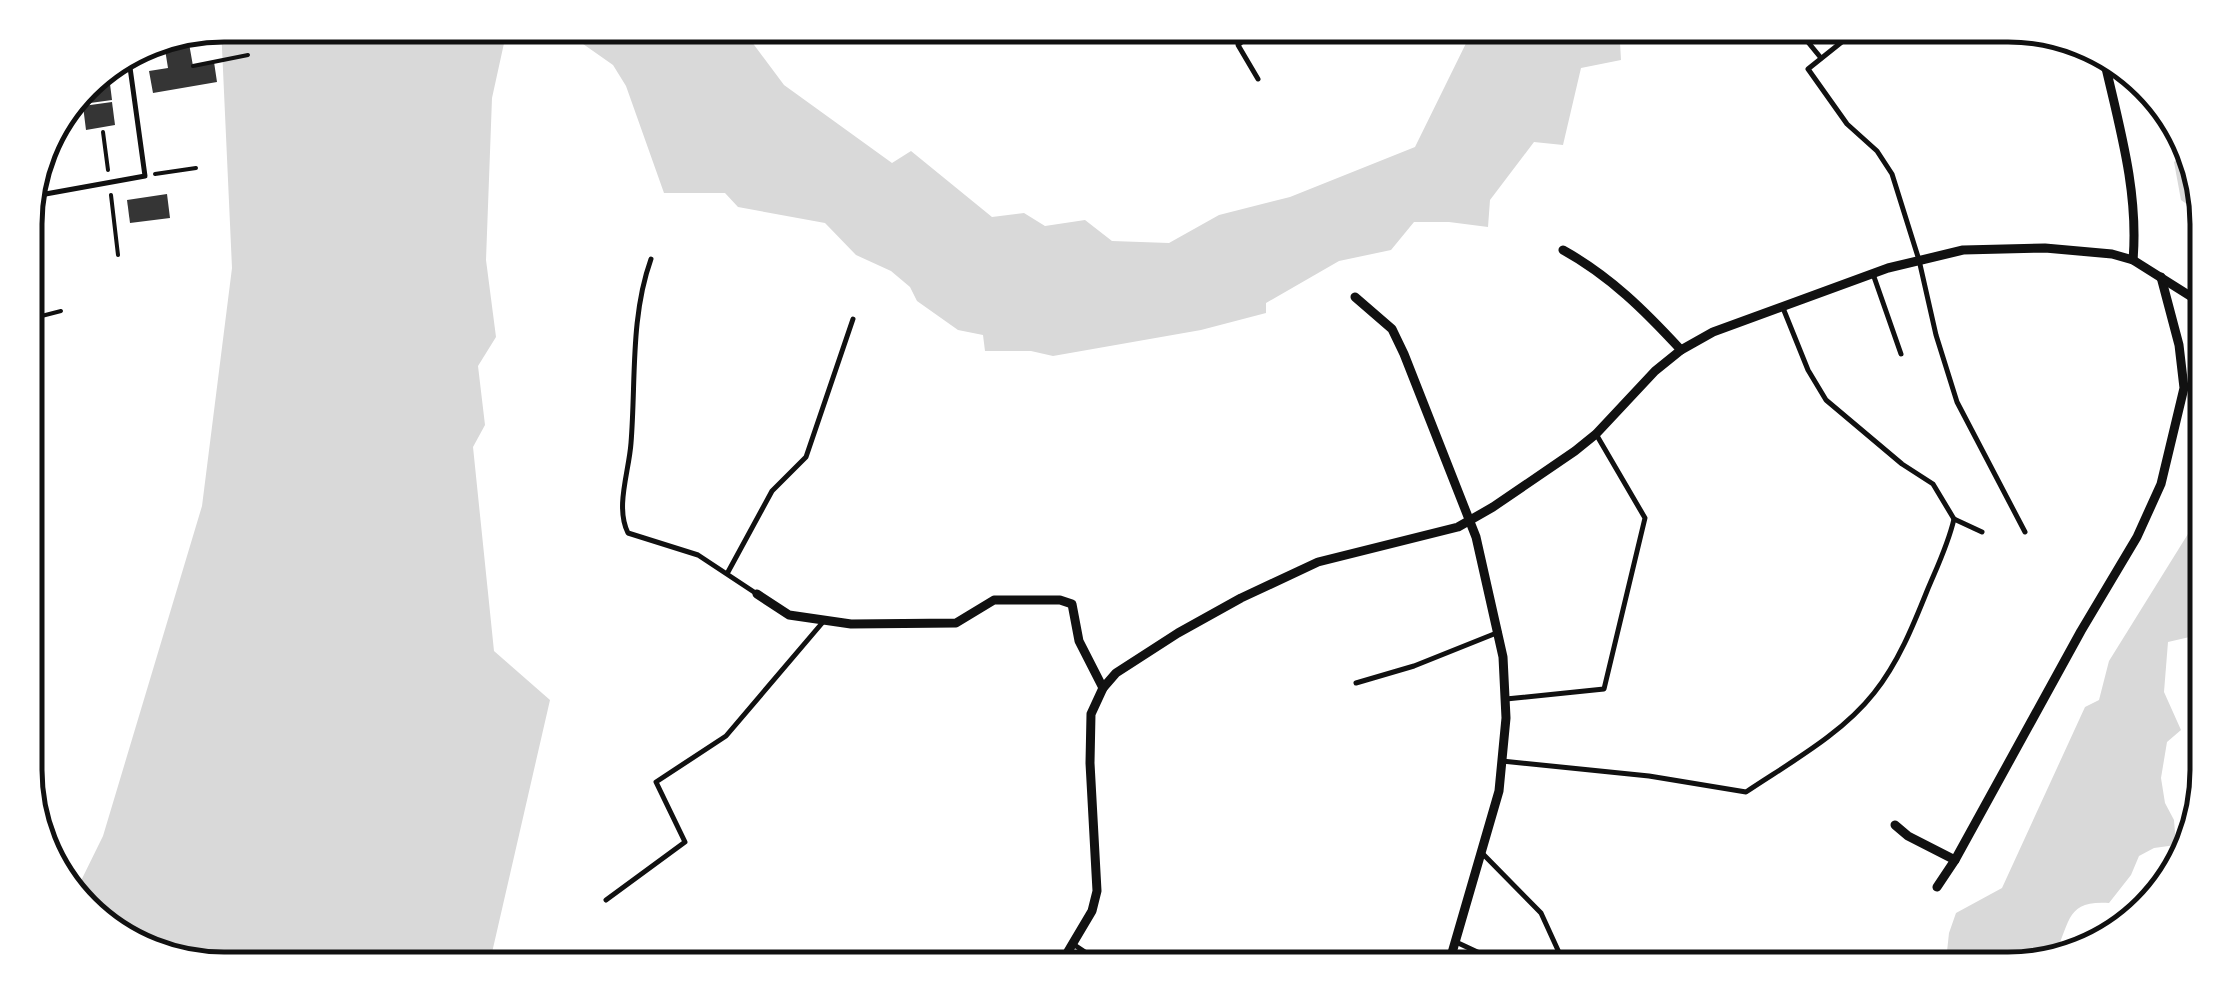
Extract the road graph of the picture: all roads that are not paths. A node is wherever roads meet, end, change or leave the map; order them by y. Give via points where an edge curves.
1 (1241, 42) edge
2 (1808, 42) edge
3 (1841, 42) edge
4 (1821, 58) junction
5 (130, 69) edge
6 (2107, 73) edge
7 (1258, 78) dead end
8 (45, 193) edge
9 (1563, 250) dead end
10 (651, 260) dead end
11 (1920, 260) junction
12 (2133, 260) junction
13 (1873, 274) junction
14 (2161, 277) junction
15 (2190, 294) edge
16 (1355, 296) dead end
17 (1782, 306) junction
18 (853, 319) dead end
19 (1681, 350) junction
20 (1900, 354) dead end
21 (1596, 434) junction
22 (1470, 519) junction
23 (1954, 519) junction
24 (1982, 532) dead end
25 (2025, 532) dead end
26 (728, 572) junction
27 (757, 594) joint
28 (823, 622) junction
29 (1499, 632) junction
30 (1356, 683) dead end
31 (1104, 688) junction
32 (1505, 700) junction
33 (1502, 761) junction
34 (1896, 825) dead end
35 (1482, 853) junction
36 (1955, 860) junction
37 (1937, 887) dead end
38 (606, 900) dead end
39 (1456, 942) junction
40 (1073, 944) junction
41 (1068, 952) edge
42 (1085, 952) edge
43 (1453, 952) edge
44 (1477, 952) edge
45 (1559, 952) edge

1 - 7 lane
2 - 4 lane
3 - 4 lane
4 - 11 lane via 1808,69 1892,174
5 - 8 lane via 145,176
6 - 12 street via 2132,190
9 - 19 street via 1618,286
10 - 26 lane via 640,290 621,520 628,534 698,555
11 - 12 street via 1963,250 2045,248
11 - 13 street
11 - 25 lane via 1957,402
12 - 14 street
13 - 17 street
13 - 20 lane
14 - 15 street
14 - 36 street via 2184,388 2161,484 2138,537
16 - 22 street via 1392,330
17 - 19 street
17 - 23 lane via 1826,400 1933,484
18 - 26 lane via 806,457 772,491
19 - 21 street
21 - 22 street
21 - 32 lane via 1646,518 1604,689
22 - 29 street
22 - 31 street via 1318,562 1132,660
23 - 24 lane
23 - 33 lane via 1916,618 1872,696 1746,792
26 - 27 lane
27 - 28 street via 790,615
28 - 31 street via 956,623 994,600 1060,600 1072,604 1078,640
28 - 38 lane via 726,736 656,782 685,842
29 - 30 lane
29 - 32 street
31 - 40 street via 1090,738 1097,891
32 - 33 street
33 - 35 street
34 - 36 street
35 - 39 street
35 - 45 lane via 1541,914
36 - 37 street
39 - 43 street
39 - 44 lane
40 - 41 street
40 - 42 lane

